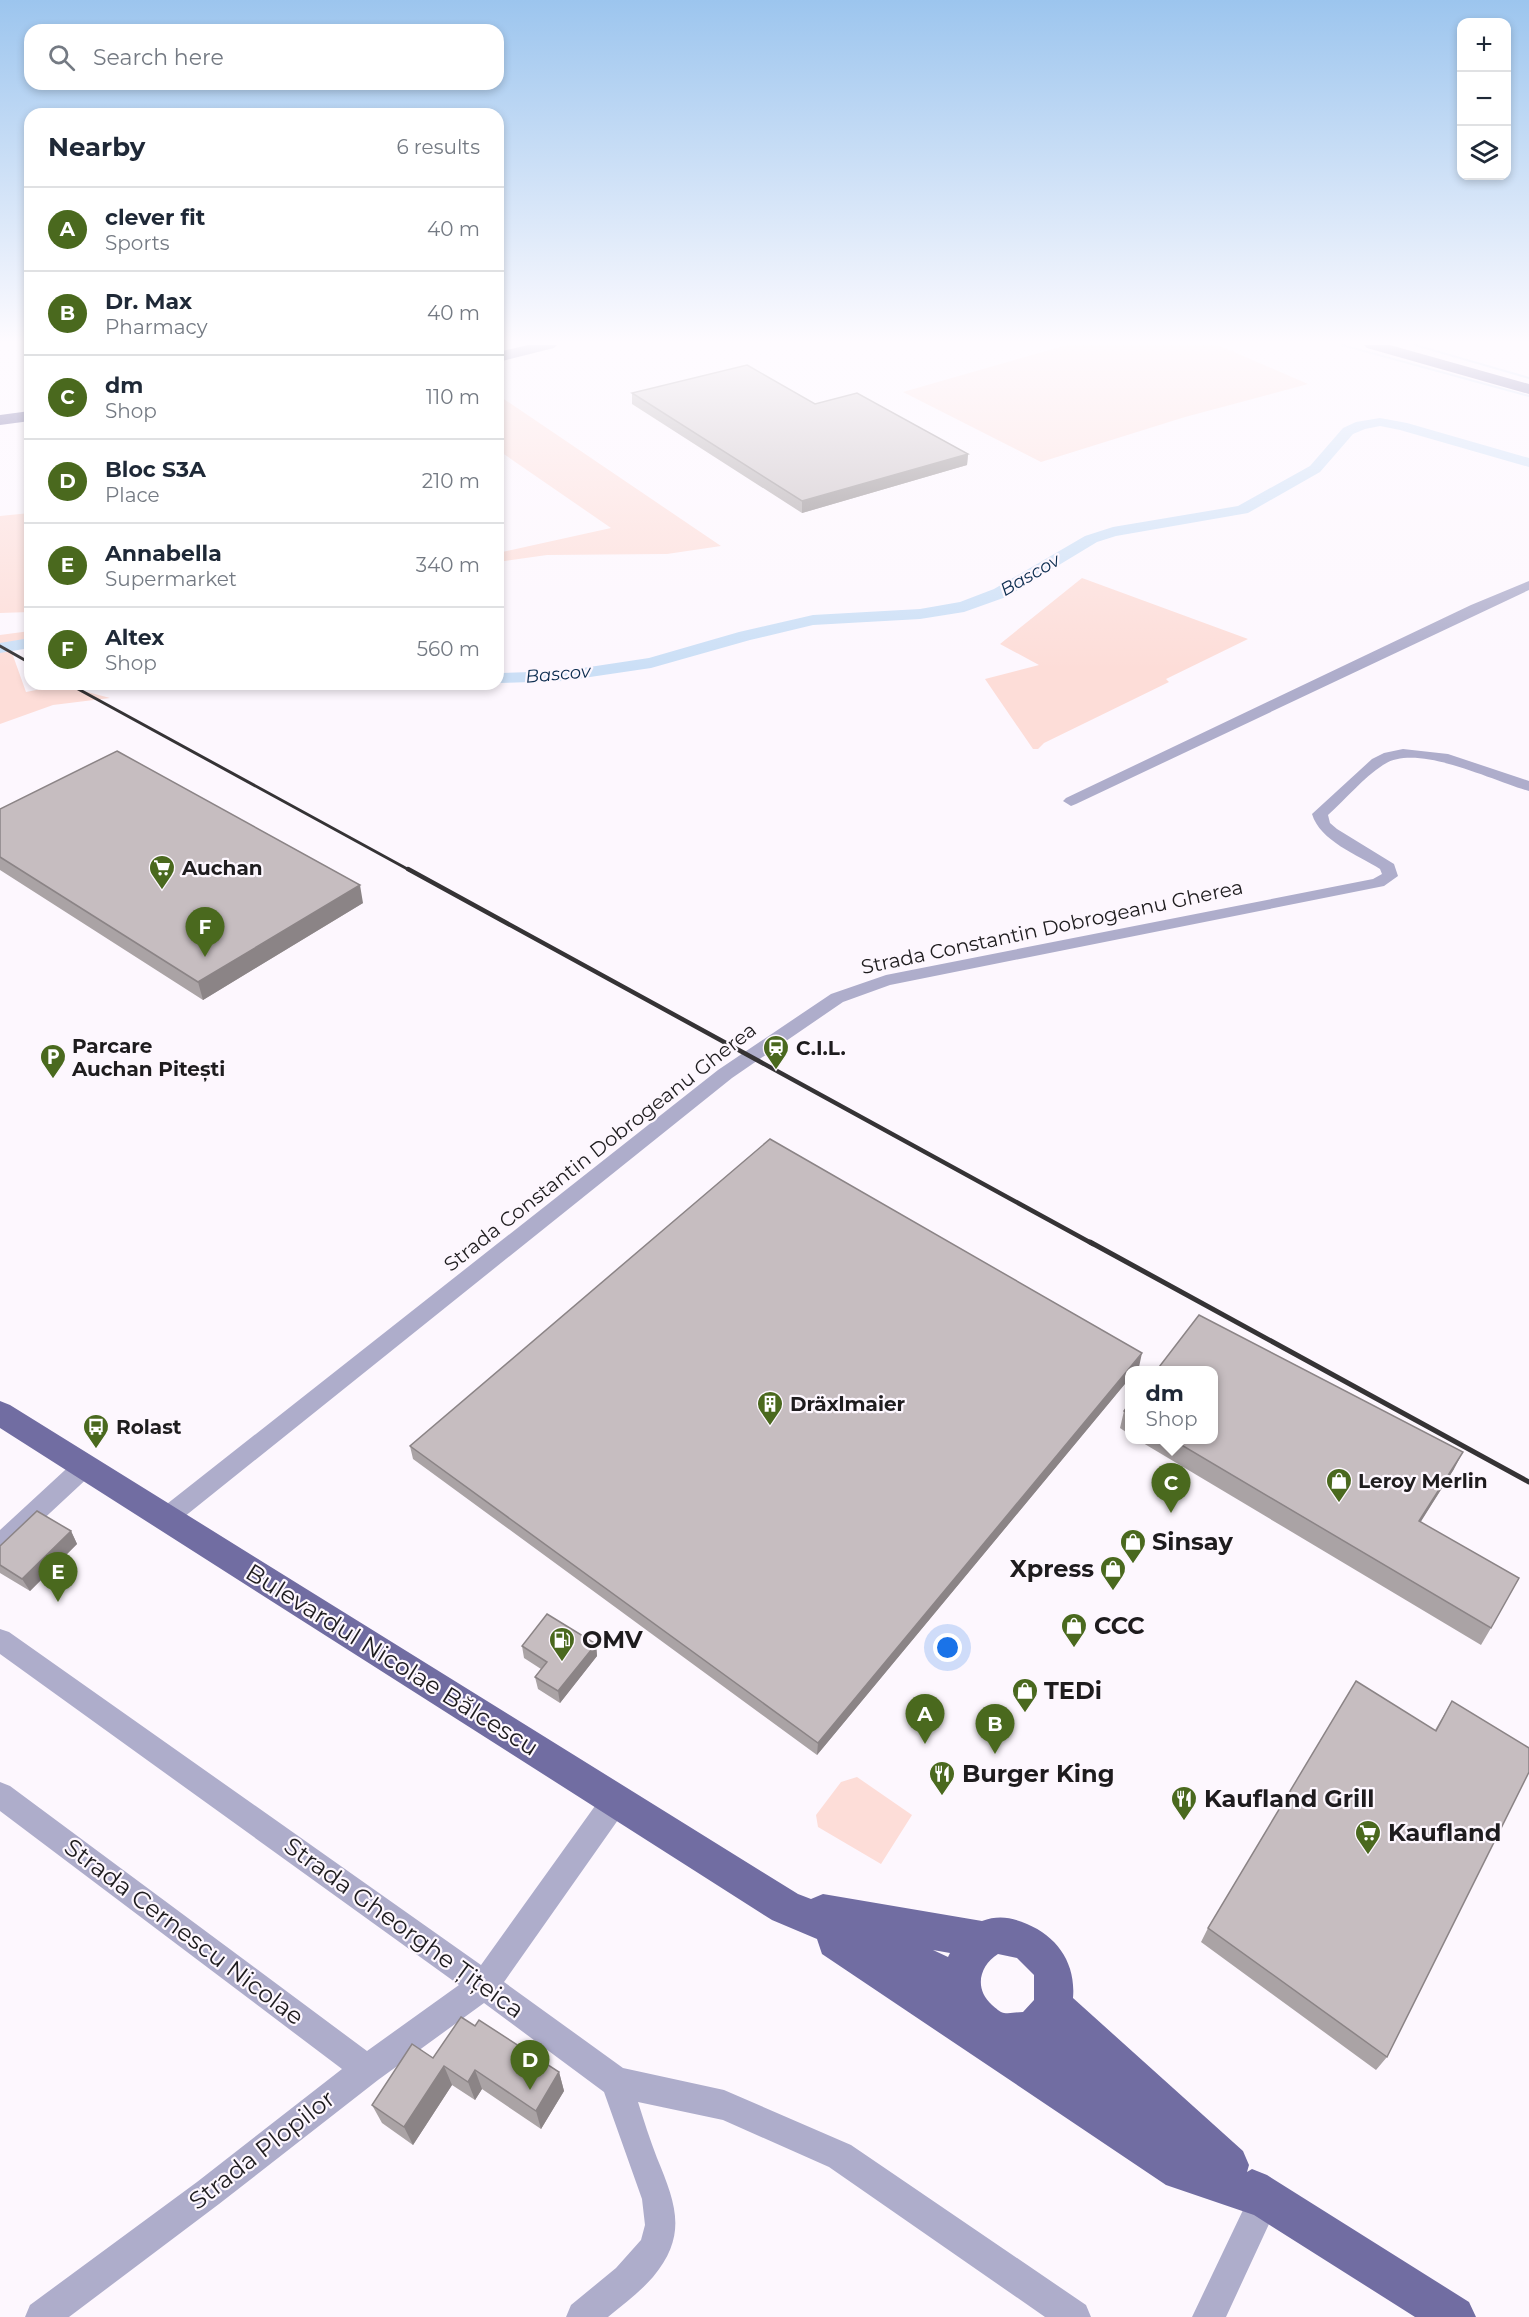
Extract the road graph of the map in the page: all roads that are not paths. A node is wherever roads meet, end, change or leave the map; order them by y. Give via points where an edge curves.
1 (1529, 585) edge
2 (1529, 786) edge
3 (1071, 801) dead end
4 (0, 1413) edge
5 (86, 1466) junction
6 (166, 1518) junction
7 (0, 1545) edge
8 (0, 1640) edge
9 (0, 1795) edge
10 (615, 1801) junction
11 (785, 1907) junction
12 (981, 1940) junction
13 (960, 1981) junction
14 (484, 1985) junction
15 (1042, 2017) junction
16 (367, 2069) junction
17 (616, 2082) junction
18 (1265, 2198) junction
19 (42, 2317) edge
20 (583, 2317) edge
21 (1074, 2317) edge
22 (1209, 2317) edge
23 (1454, 2317) edge

1 - 3 street
2 - 6 street, Strada Constantin Dobrogeanu Gherea via 1443,757 1419,753 1389,756 1377,762 1320,814 1323,825 1331,832 1388,867 1390,876 1378,883 886,980 837,998 725,1074
4 - 5 main road, Bulevardul Nicolae Bălcescu
5 - 6 main road, Bulevardul Nicolae Bălcescu
5 - 7 street
6 - 10 main road, Bulevardul Nicolae Bălcescu
8 - 14 street, Strada Gheorghe Țițeica
9 - 16 street, Strada Cernescu Nicolae
10 - 11 main road, Bulevardul Nicolae Bălcescu
10 - 14 street, Strada Plopilor
11 - 12 main road, Bulevardul Nicolae Bălcescu
11 - 13 main road, Bulevardul Nicolae Bălcescu
11 - 18 main road via 1180,2171
12 - 13 main road via 966,1958
12 - 15 main road via 1008,1935 1034,1946 1050,1966 1054,1979
13 - 15 main road via 972,2013 1000,2032 1017,2033
14 - 16 street, Strada Plopilor
14 - 17 street, Strada Gheorghe Țițeica
15 - 18 main road via 1172,2145
16 - 19 street, Strada Plopilor
17 - 20 street via 660,2202 662,2223 657,2243 642,2265
17 - 21 street, Strada Gheorghe Țițeica via 724,2105 840,2156
18 - 22 street
18 - 23 main road

